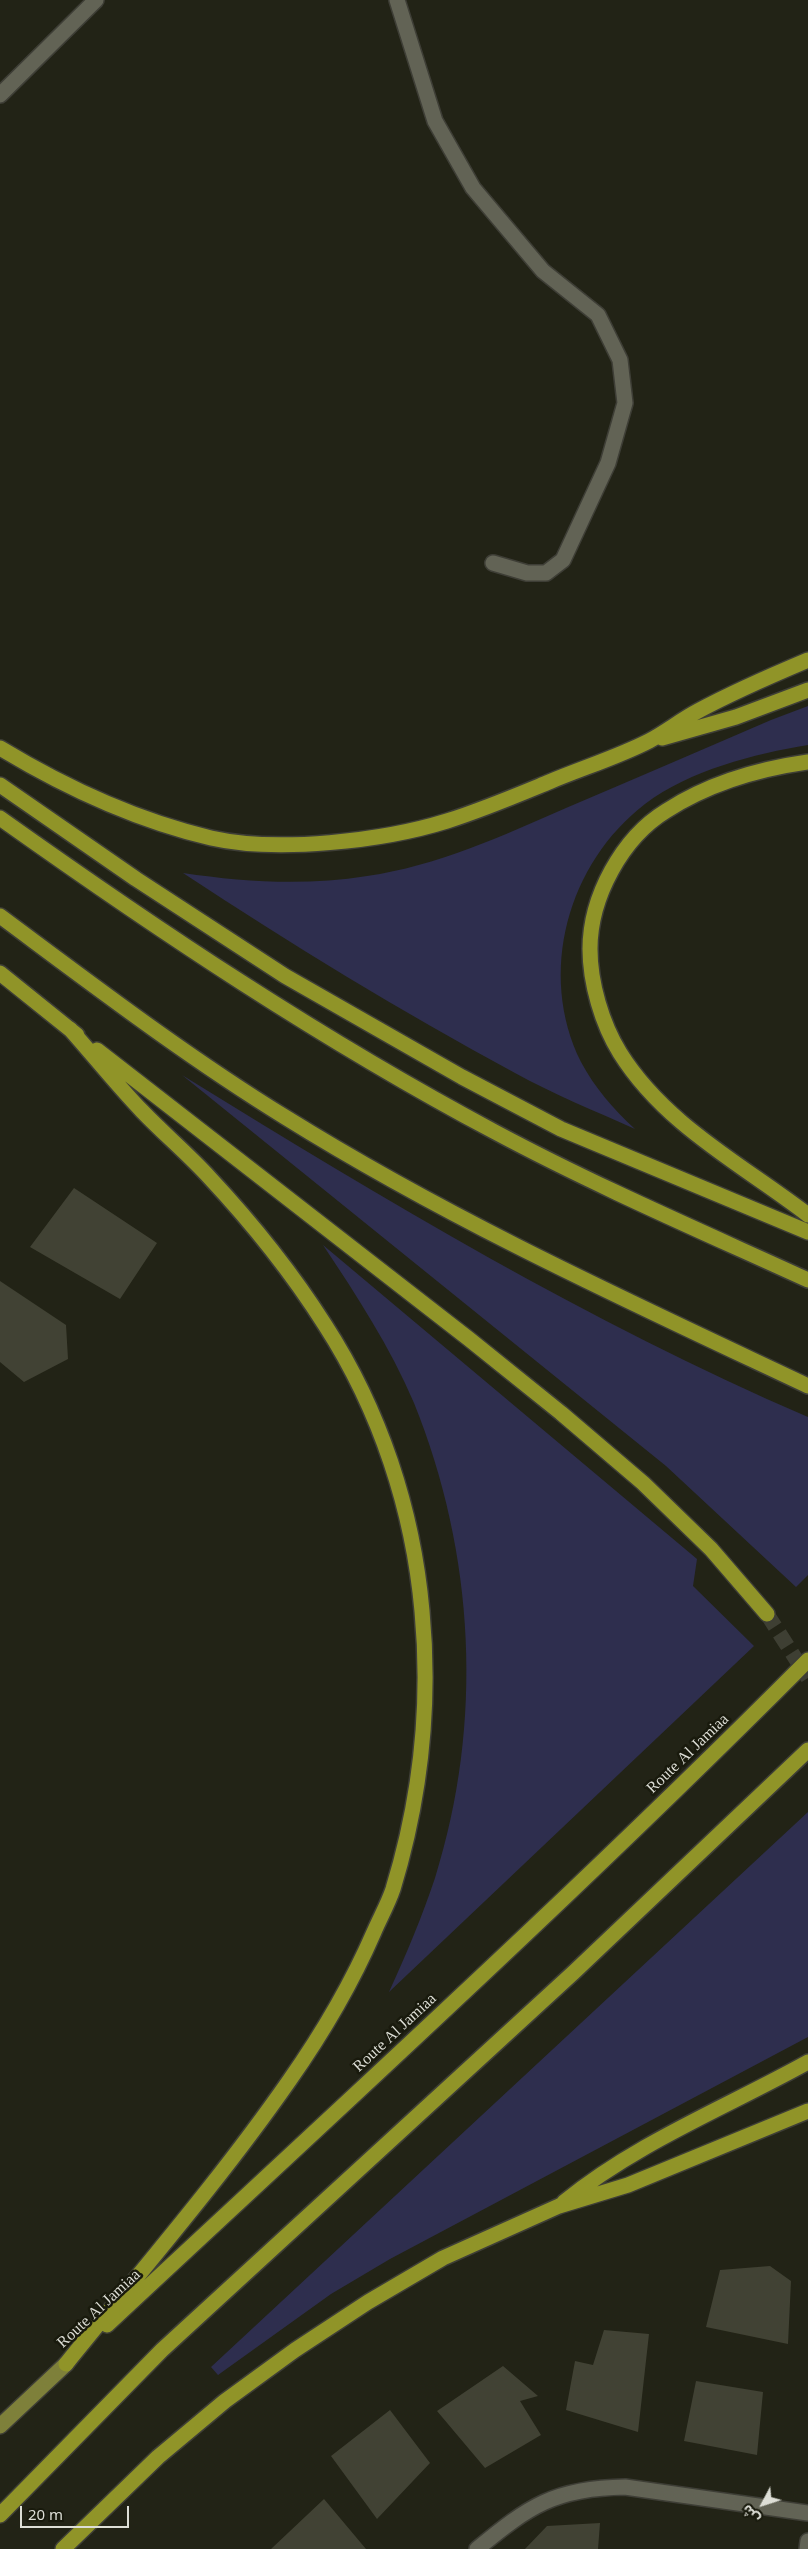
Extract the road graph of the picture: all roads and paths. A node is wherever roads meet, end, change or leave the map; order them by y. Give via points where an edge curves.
1 (96, 0) edge
2 (397, 0) edge
3 (0, 95) edge
4 (493, 562) dead end
5 (808, 660) edge
6 (808, 690) edge
7 (649, 741) junction
8 (0, 748) edge
9 (808, 762) edge
10 (0, 785) edge
11 (0, 818) edge
12 (0, 916) edge
13 (0, 973) edge
14 (70, 1029) junction
15 (808, 1215) edge
16 (808, 1232) edge
17 (808, 1280) edge
18 (808, 1386) edge
19 (767, 1614) tunnel mouth
20 (808, 1660) edge
21 (808, 1750) edge
22 (808, 2062) edge
23 (808, 2111) edge
24 (559, 2206) junction
25 (66, 2364) junction
26 (0, 2426) edge
27 (808, 2513) edge
28 (0, 2515) edge
29 (808, 2541) edge
30 (63, 2549) edge
31 (477, 2549) edge
32 (807, 2549) edge

1 - 3 street
2 - 4 street via 435,121 473,188 544,271 598,315 620,360 625,404 608,463 563,560 546,573 527,573
5 - 7 highway via 744,687
6 - 7 highway via 707,727
7 - 8 highway via 491,806 446,821 400,833 307,843 213,838 167,826 78,792
9 - 15 highway via 764,770 710,787 665,811 645,827 627,847 605,885 594,918 590,948 593,981 606,1023 620,1053 648,1090 679,1122
10 - 16 highway via 277,970 454,1073 561,1129
11 - 17 highway via 159,929 397,1077 495,1132 593,1181
12 - 18 highway via 131,1013 284,1117 420,1196 579,1279
13 - 14 highway
14 - 19 highway via 560,1413 642,1483 711,1549
14 - 25 highway via 141,1110 210,1178 273,1254 323,1322 353,1371 383,1437 408,1517 419,1576 426,1665 426,1724 413,1810 392,1892 355,1976 316,2042 246,2143
20 - 25 highway, Route Al Jamiaa via 698,1771
21 - 28 highway via 573,1973 162,2350
22 - 24 highway via 630,2157 585,2185
23 - 24 highway via 628,2186
24 - 30 highway via 443,2258 295,2350 158,2457
25 - 26 main road, Route Al Jamiaa
27 - 31 street via 625,2487 599,2487 573,2491 526,2510
29 - 32 street

